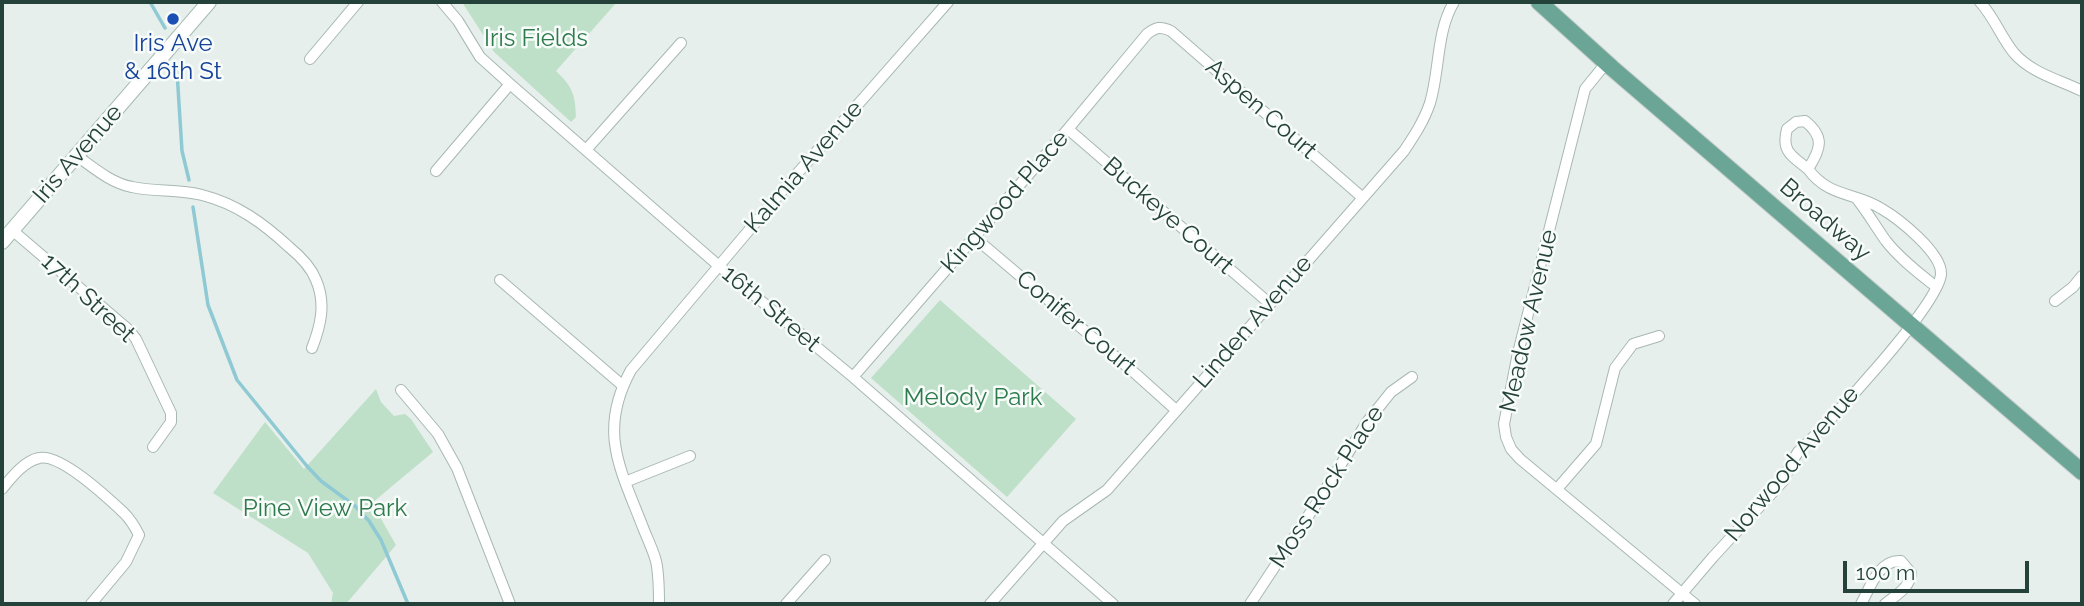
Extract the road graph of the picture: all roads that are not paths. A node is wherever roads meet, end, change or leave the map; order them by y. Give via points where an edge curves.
1 (209, 2) edge
2 (358, 2) edge
3 (442, 2) edge
4 (948, 2) edge
5 (1454, 2) edge
6 (1539, 2) edge
7 (1980, 2) edge
8 (1156, 28) joint
9 (681, 43) dead end
10 (310, 59) dead end
11 (1607, 62) junction
12 (510, 84) junction
13 (2082, 91) edge
14 (1068, 129) junction
15 (586, 150) junction
16 (76, 156) junction
17 (1808, 169) dead end
18 (436, 171) dead end
19 (1363, 198) junction
20 (1857, 199) junction
21 (12, 230) junction
22 (974, 237) junction
23 (2, 242) edge
24 (719, 266) junction
25 (2082, 276) edge
26 (500, 280) dead end
27 (1937, 287) junction
28 (2055, 301) dead end
29 (1269, 303) junction
30 (1913, 326) junction
31 (1659, 336) dead end
32 (312, 348) dead end
33 (853, 377) junction
34 (1412, 377) dead end
35 (622, 385) junction
36 (401, 390) dead end
37 (1176, 410) junction
38 (153, 447) dead end
39 (690, 456) dead end
40 (2082, 472) edge
41 (625, 482) junction
42 (2, 489) edge
43 (1557, 489) junction
44 (1043, 543) junction
45 (825, 560) dead end
46 (1682, 594) junction
47 (90, 604) edge
48 (510, 604) edge
49 (659, 604) edge
50 (786, 604) edge
51 (990, 604) edge
52 (1113, 604) edge
53 (1250, 604) edge
54 (1673, 604) edge
55 (1695, 604) edge
56 (1861, 604) edge
57 (1885, 604) edge

1 - 16 main road, Iris Avenue
2 - 10 street
3 - 12 street, 16th Street via 481,57
4 - 24 street, Kalmia Avenue
5 - 19 street, Linden Avenue via 1424,117 1404,151
6 - 11 main road, Broadway
7 - 13 street via 2016,55 2035,70
8 - 14 street, Kingwood Place
8 - 19 street, Aspen Court via 1171,31
9 - 15 street
11 - 30 main road, Broadway
11 - 43 street, Meadow Avenue via 1586,89 1504,424 1511,449
12 - 15 street, 16th Street
12 - 18 street
14 - 22 street, Kingwood Place
14 - 29 street, Buckeye Court
15 - 24 street, 16th Street
16 - 21 main road, Iris Avenue
16 - 32 street via 112,181 201,195 235,207 268,227 316,279 322,318
17 - 20 street via 1826,187
19 - 29 street, Linden Avenue
20 - 27 street via 1887,242
20 - 27 street via 1881,207 1934,254 1941,276
21 - 23 main road, Iris Avenue
21 - 38 street, 17th Street via 136,339 171,413 171,422
22 - 33 street, Kingwood Place
22 - 37 street, Conifer Court
24 - 33 street, 16th Street
24 - 35 street, Kalmia Avenue
25 - 28 street
26 - 35 street
27 - 30 street, Norwood Avenue
29 - 37 street, Linden Avenue
30 - 40 main road, Broadway
30 - 46 street, Norwood Avenue via 1798,452 1784,481
31 - 43 street via 1633,344 1615,368 1596,444
33 - 44 street, 16th Street
34 - 53 street, Moss Rock Place via 1391,392 1367,422
35 - 41 street, Kalmia Avenue via 613,429
36 - 48 street via 438,435 457,468
37 - 44 street, Linden Avenue via 1107,490 1063,521
39 - 41 street
41 - 49 street, Kalmia Avenue via 656,560
42 - 47 street via 25,465 40,457 58,460 133,524 139,535 127,562
43 - 46 street, Meadow Avenue
44 - 51 street, Linden Avenue
44 - 52 street, 16th Street
45 - 50 street
46 - 54 street, Norwood Avenue
46 - 55 street, Meadow Avenue
56 - 57 street via 1881,568 1901,561 1911,580

